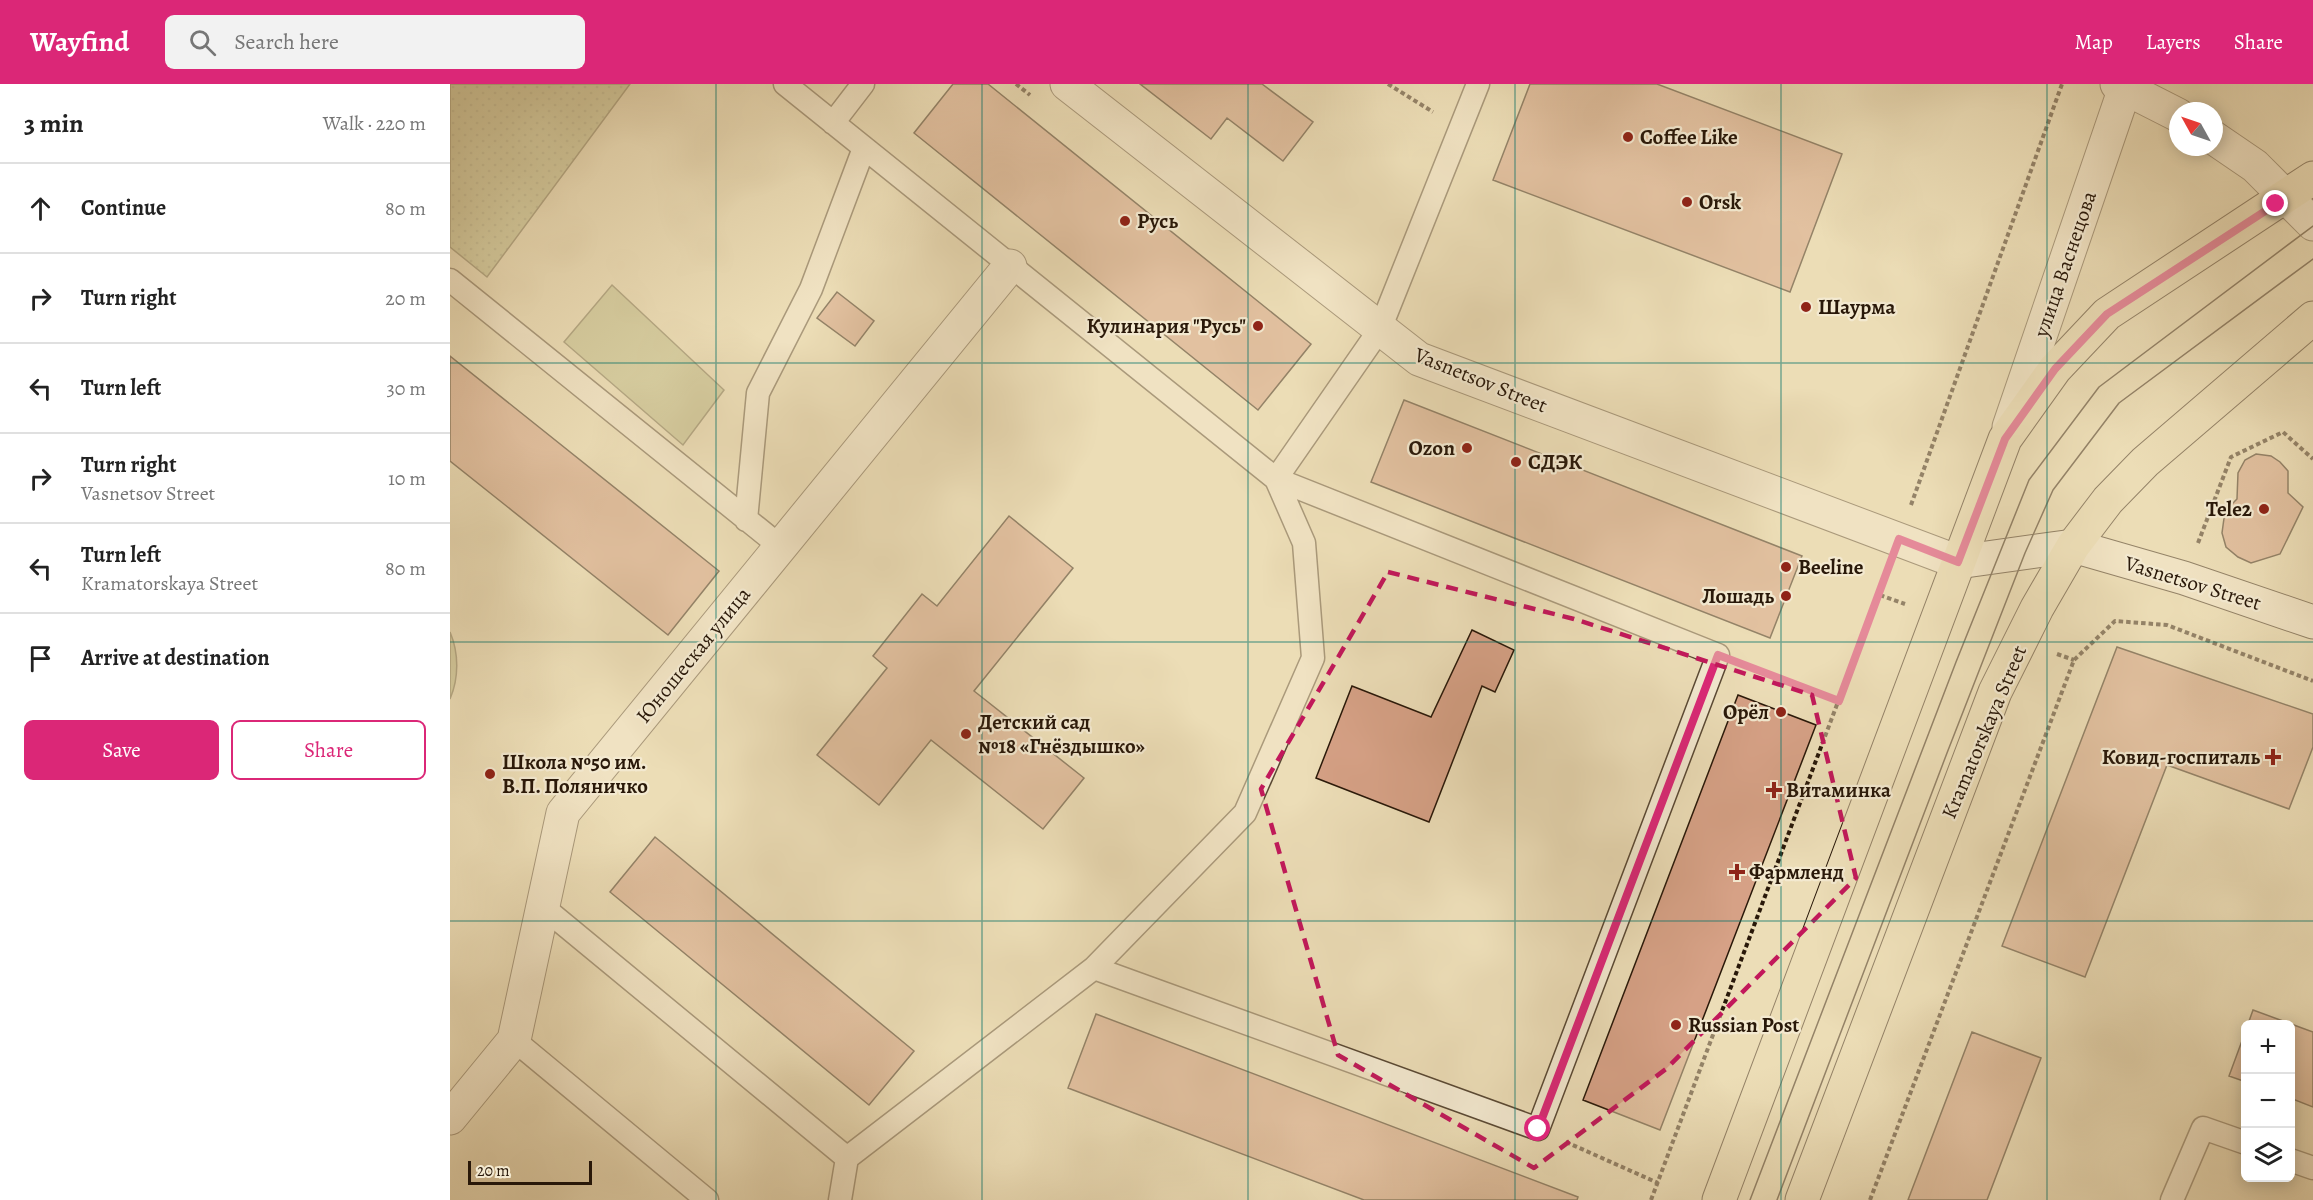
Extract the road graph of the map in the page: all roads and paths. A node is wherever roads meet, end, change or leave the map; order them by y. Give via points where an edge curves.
1 (785, 84) edge
2 (863, 84) edge
3 (1067, 84) edge
4 (1388, 84) edge
5 (1478, 84) edge
6 (2062, 84) edge
7 (2121, 86) edge
8 (2169, 110) edge
9 (833, 123) junction
10 (1460, 129) junction
11 (2223, 144) edge
12 (864, 148) junction
13 (2313, 178) edge
14 (2286, 197) junction
15 (2313, 224) edge
16 (1010, 266) junction
17 (450, 280) edge
18 (2313, 318) edge
19 (1380, 329) junction
20 (2005, 439) junction
21 (2313, 459) edge
22 (1276, 479) junction
23 (746, 520) junction
24 (1899, 539) junction
25 (2073, 546) junction
26 (781, 547) junction
27 (1958, 562) junction
28 (2184, 578) junction
29 (2313, 622) edge
30 (2167, 625) junction
31 (1718, 655) junction
32 (2313, 681) edge
33 (1839, 701) junction
34 (543, 907) junction
35 (1094, 968) junction
36 (514, 1040) junction
37 (450, 1118) edge
38 (1538, 1129) junction
39 (2241, 1141) edge
40 (847, 1158) junction
41 (2295, 1162) edge
42 (2313, 1168) edge
43 (1658, 1183) junction
44 (707, 1200) edge
45 (840, 1200) edge
46 (1651, 1200) edge
47 (1719, 1200) edge
48 (1802, 1200) edge
49 (1870, 1200) edge
50 (2172, 1200) edge

1 - 9 lane
2 - 9 lane
3 - 19 street, Vasnetsov Street
4 - 10 path
5 - 10 lane
6 - 24 path
7 - 8 street
7 - 20 street, улица Васнецова
9 - 12 lane
10 - 19 lane
11 - 14 street via 2255,166
12 - 16 lane
12 - 23 lane via 811,289 758,393
13 - 14 main road
14 - 15 street
14 - 20 main road via 2107,314 2055,369
16 - 22 lane
16 - 26 street, Юношеская улица
17 - 23 lane
18 - 25 main road, Kramatorskaya Street via 2145,462 2108,500
19 - 22 lane
19 - 24 street, Vasnetsov Street via 1419,359
20 - 27 main road
21 - 28 path via 2283,432 2230,457
22 - 31 lane
22 - 35 lane via 1304,543 1313,658 1245,813
23 - 26 lane
24 - 27 street, Vasnetsov Street
24 - 33 path
25 - 27 street
25 - 28 street, Vasnetsov Street
25 - 48 main road, Kramatorskaya Street via 1995,692
26 - 34 street, Юношеская улица via 563,813
27 - 47 main road
28 - 29 street, Vasnetsov Street
28 - 30 path
30 - 32 path
30 - 49 path via 2115,621 2074,660
31 - 33 path
31 - 38 lane
33 - 43 path
34 - 36 street, Юношеская улица
34 - 40 lane
35 - 38 lane
35 - 40 lane
36 - 37 street, Юношеская улица
36 - 44 lane
38 - 43 path
39 - 50 lane via 2203,1128
40 - 45 lane
41 - 42 lane
43 - 46 path

